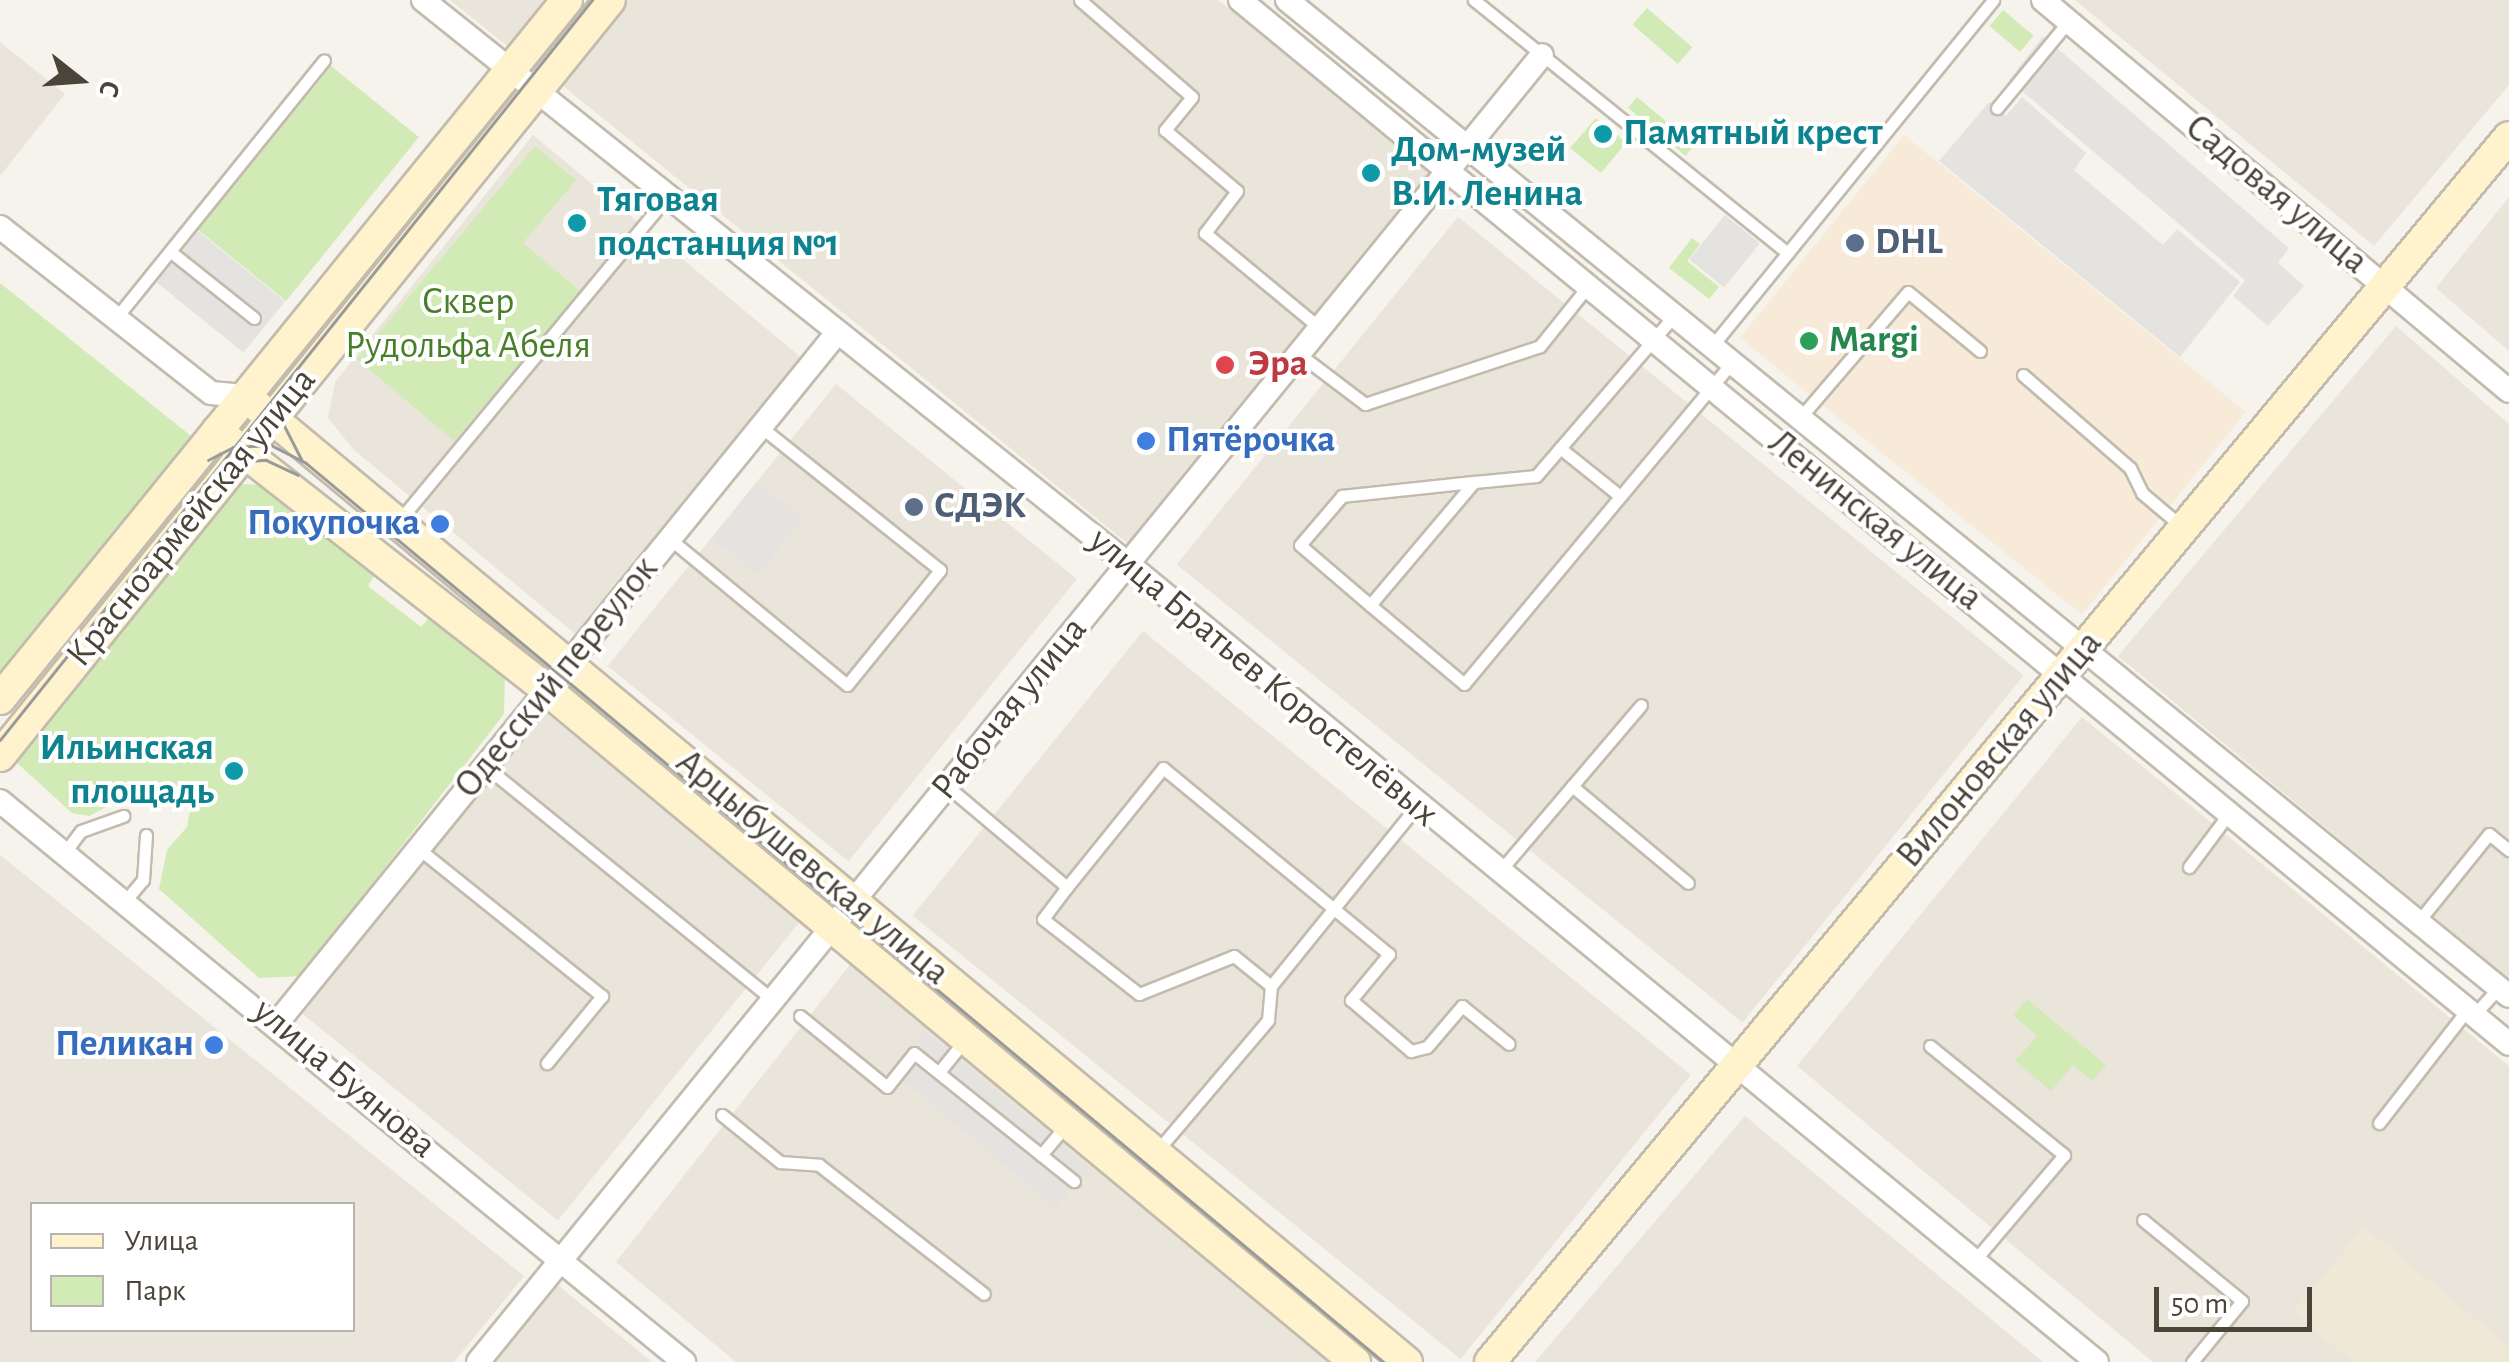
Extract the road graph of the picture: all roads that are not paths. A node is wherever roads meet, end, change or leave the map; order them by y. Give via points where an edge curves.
1 (423, 0) edge
2 (567, 0) edge
3 (610, 0) edge
4 (1080, 0) edge
5 (1240, 0) edge
6 (1287, 0) edge
7 (1474, 0) edge
8 (1993, 0) edge
9 (2042, 0) edge
10 (2068, 22) junction
11 (1318, 25) junction
12 (1300, 48) junction
13 (1542, 55) junction
14 (324, 60) dead end
15 (509, 72) junction
16 (535, 93) junction
17 (1997, 108) dead end
18 (2509, 138) edge
19 (1467, 147) junction
20 (1449, 170) junction
21 (666, 198) junction
22 (0, 227) edge
23 (171, 252) junction
24 (1788, 254) junction
25 (1588, 286) junction
26 (2385, 287) junction
27 (116, 318) junction
28 (254, 318) dead end
29 (1672, 318) junction
30 (1320, 328) junction
31 (838, 333) junction
32 (1653, 340) junction
33 (1710, 348) junction
34 (1980, 352) dead end
35 (1299, 354) junction
36 (1730, 365) junction
37 (2023, 375) dead end
38 (1711, 388) junction
39 (2509, 390) edge
40 (211, 393) junction
41 (246, 396) junction
42 (273, 417) junction
43 (1798, 420) junction
44 (761, 427) junction
45 (217, 431) junction
46 (1560, 448) junction
47 (243, 455) junction
48 (1858, 470) junction
49 (1474, 482) junction
50 (1840, 492) junction
51 (1888, 494) junction
52 (1620, 496) junction
53 (1870, 516) junction
54 (398, 522) junction
55 (2184, 528) junction
56 (670, 539) junction
57 (1128, 564) junction
58 (1370, 605) junction
59 (2084, 649) junction
60 (569, 664) junction
61 (2063, 673) junction
62 (547, 690) junction
63 (0, 699) edge
64 (1641, 705) dead end
65 (0, 756) edge
66 (486, 766) junction
67 (947, 786) junction
68 (1572, 786) junction
69 (0, 801) edge
70 (1417, 806) junction
71 (2230, 812) junction
72 (123, 816) dead end
73 (146, 835) dead end
74 (418, 848) junction
75 (2509, 850) edge
76 (65, 852) junction
77 (2189, 867) dead end
78 (1499, 872) junction
79 (1688, 883) dead end
80 (1066, 886) junction
81 (126, 900) junction
82 (852, 902) junction
83 (1334, 908) junction
84 (2418, 922) junction
85 (832, 928) junction
86 (1271, 986) junction
87 (2504, 992) edge
88 (773, 1000) junction
89 (2471, 1012) junction
90 (800, 1016) dead end
91 (277, 1023) junction
92 (966, 1039) junction
93 (1508, 1044) dead end
94 (2509, 1044) edge
95 (1930, 1046) dead end
96 (547, 1062) dead end
97 (1738, 1064) junction
98 (938, 1072) junction
99 (722, 1115) dead end
100 (2378, 1123) dead end
101 (1067, 1124) junction
102 (1156, 1151) junction
103 (1041, 1155) junction
104 (1074, 1181) dead end
105 (2143, 1220) dead end
106 (560, 1261) junction
107 (1974, 1261) junction
108 (984, 1294) dead end
109 (478, 1362) edge
110 (684, 1362) edge
111 (1354, 1362) edge
112 (1407, 1362) edge
113 (1490, 1362) edge
114 (2097, 1362) edge
115 (2192, 1362) edge

1 - 15 street, улица Братьев Коростелёвых
2 - 15 main road, Красноармейская улица
3 - 16 main road, Красноармейская улица
4 - 30 lane via 1192,98 1165,130 1237,191 1205,233
5 - 12 street, Ленинская улица
6 - 11 street, Ленинская улица
7 - 13 lane
8 - 24 lane
9 - 10 street, Садовая улица
10 - 17 lane
10 - 26 street, Садовая улица
11 - 12 lane
11 - 19 street, Ленинская улица
12 - 20 street, Ленинская улица
13 - 19 street, Рабочая улица
13 - 24 lane
14 - 23 lane
15 - 16 street, улица Братьев Коростелёвых
15 - 41 main road, Красноармейская улица
16 - 21 street, улица Братьев Коростелёвых
16 - 42 main road, Красноармейская улица
18 - 26 main road, Вилоновская улица
19 - 20 street, Рабочая улица
19 - 29 street, Ленинская улица
20 - 25 street, Ленинская улица
20 - 30 street, Рабочая улица
21 - 31 street, улица Братьев Коростелёвых
21 - 54 lane
22 - 27 street
23 - 27 lane
23 - 28 lane
24 - 33 lane
25 - 32 street, Ленинская улица
25 - 35 lane via 1540,346 1365,404
26 - 39 street, Садовая улица
26 - 55 main road, Вилоновская улица
27 - 40 street
29 - 32 lane
29 - 33 street, Ленинская улица
30 - 35 street, Рабочая улица
31 - 44 street, Одесский переулок
31 - 57 street, улица Братьев Коростелёвых
32 - 38 street, Ленинская улица
32 - 46 lane
33 - 36 street, Ленинская улица
34 - 43 lane via 1908,292
35 - 57 street, Рабочая улица
36 - 38 lane
36 - 43 street, Ленинская улица
37 - 55 lane via 2130,468 2142,493
38 - 50 street, Ленинская улица
38 - 52 lane
40 - 41 street
40 - 45 street
41 - 42 main road, Арцыбушевская улица
41 - 45 main road, Красноармейская улица
42 - 47 main road, Красноармейская улица
42 - 54 main road, Арцыбушевская улица
43 - 48 street, Ленинская улица
44 - 56 street, Одесский переулок
44 - 56 lane via 940,570 882,642 847,685
45 - 47 main road, Арцыбушевская улица
45 - 63 main road, Красноармейская улица
46 - 49 lane via 1536,476
46 - 52 lane
47 - 62 main road, Арцыбушевская улица
47 - 65 main road, Красноармейская улица
48 - 50 lane
48 - 51 street, Ленинская улица
49 - 58 lane
49 - 58 lane via 1342,496 1321,520 1300,545
50 - 53 street, Ленинская улица
51 - 53 lane
51 - 59 street, Ленинская улица
52 - 58 lane via 1464,684
53 - 61 street, Ленинская улица
54 - 60 main road, Арцыбушевская улица
55 - 59 main road, Вилоновская улица
56 - 60 street, Одесский переулок
57 - 67 street, Рабочая улица
57 - 70 street, улица Братьев Коростелёвых
59 - 61 main road, Вилоновская улица
59 - 84 street, Ленинская улица
60 - 62 street, Одесский переулок
60 - 82 main road, Арцыбушевская улица
61 - 71 street, Ленинская улица
61 - 97 main road, Вилоновская улица
62 - 66 street, Одесский переулок
62 - 85 main road, Арцыбушевская улица
64 - 68 lane
66 - 74 street, Одесский переулок
66 - 88 lane
67 - 80 lane
67 - 82 street, Рабочая улица
68 - 78 lane
68 - 79 lane
69 - 76 street, улица Буянова
70 - 78 street, улица Братьев Коростелёвых
70 - 83 lane
71 - 77 lane
71 - 89 street, Ленинская улица
72 - 76 lane via 80,831
73 - 81 lane via 142,880
74 - 91 street, Одесский переулок
74 - 96 lane via 602,996
75 - 84 lane via 2488,834
76 - 81 street, улица Буянова
78 - 97 street, улица Братьев Коростелёвых
80 - 83 lane via 1163,768
80 - 86 lane via 1043,919 1139,994 1234,956
81 - 91 street, улица Буянова
82 - 85 street, Рабочая улица
82 - 102 main road, Арцыбушевская улица
83 - 86 lane
83 - 93 lane via 1389,954 1351,1000 1411,1051 1427,1047 1462,1006
84 - 87 street, Ленинская улица
85 - 88 street, Рабочая улица
85 - 92 main road, Арцыбушевская улица
86 - 102 lane via 1268,1020
87 - 89 lane
88 - 106 street, Рабочая улица
89 - 94 street, Ленинская улица
89 - 100 lane
90 - 98 lane via 887,1086 914,1053
91 - 106 street, улица Буянова
92 - 98 lane
92 - 101 main road, Арцыбушевская улица
95 - 107 lane via 2064,1155
97 - 107 street, улица Братьев Коростелёвых
97 - 113 main road, Вилоновская улица
98 - 103 lane
99 - 108 lane via 780,1162 819,1166
101 - 103 lane
101 - 111 main road, Арцыбушевская улица
102 - 112 main road, Арцыбушевская улица
103 - 104 lane
105 - 115 lane via 2242,1302
106 - 109 street, Рабочая улица
106 - 110 street, улица Буянова
107 - 114 street, улица Братьев Коростелёвых

